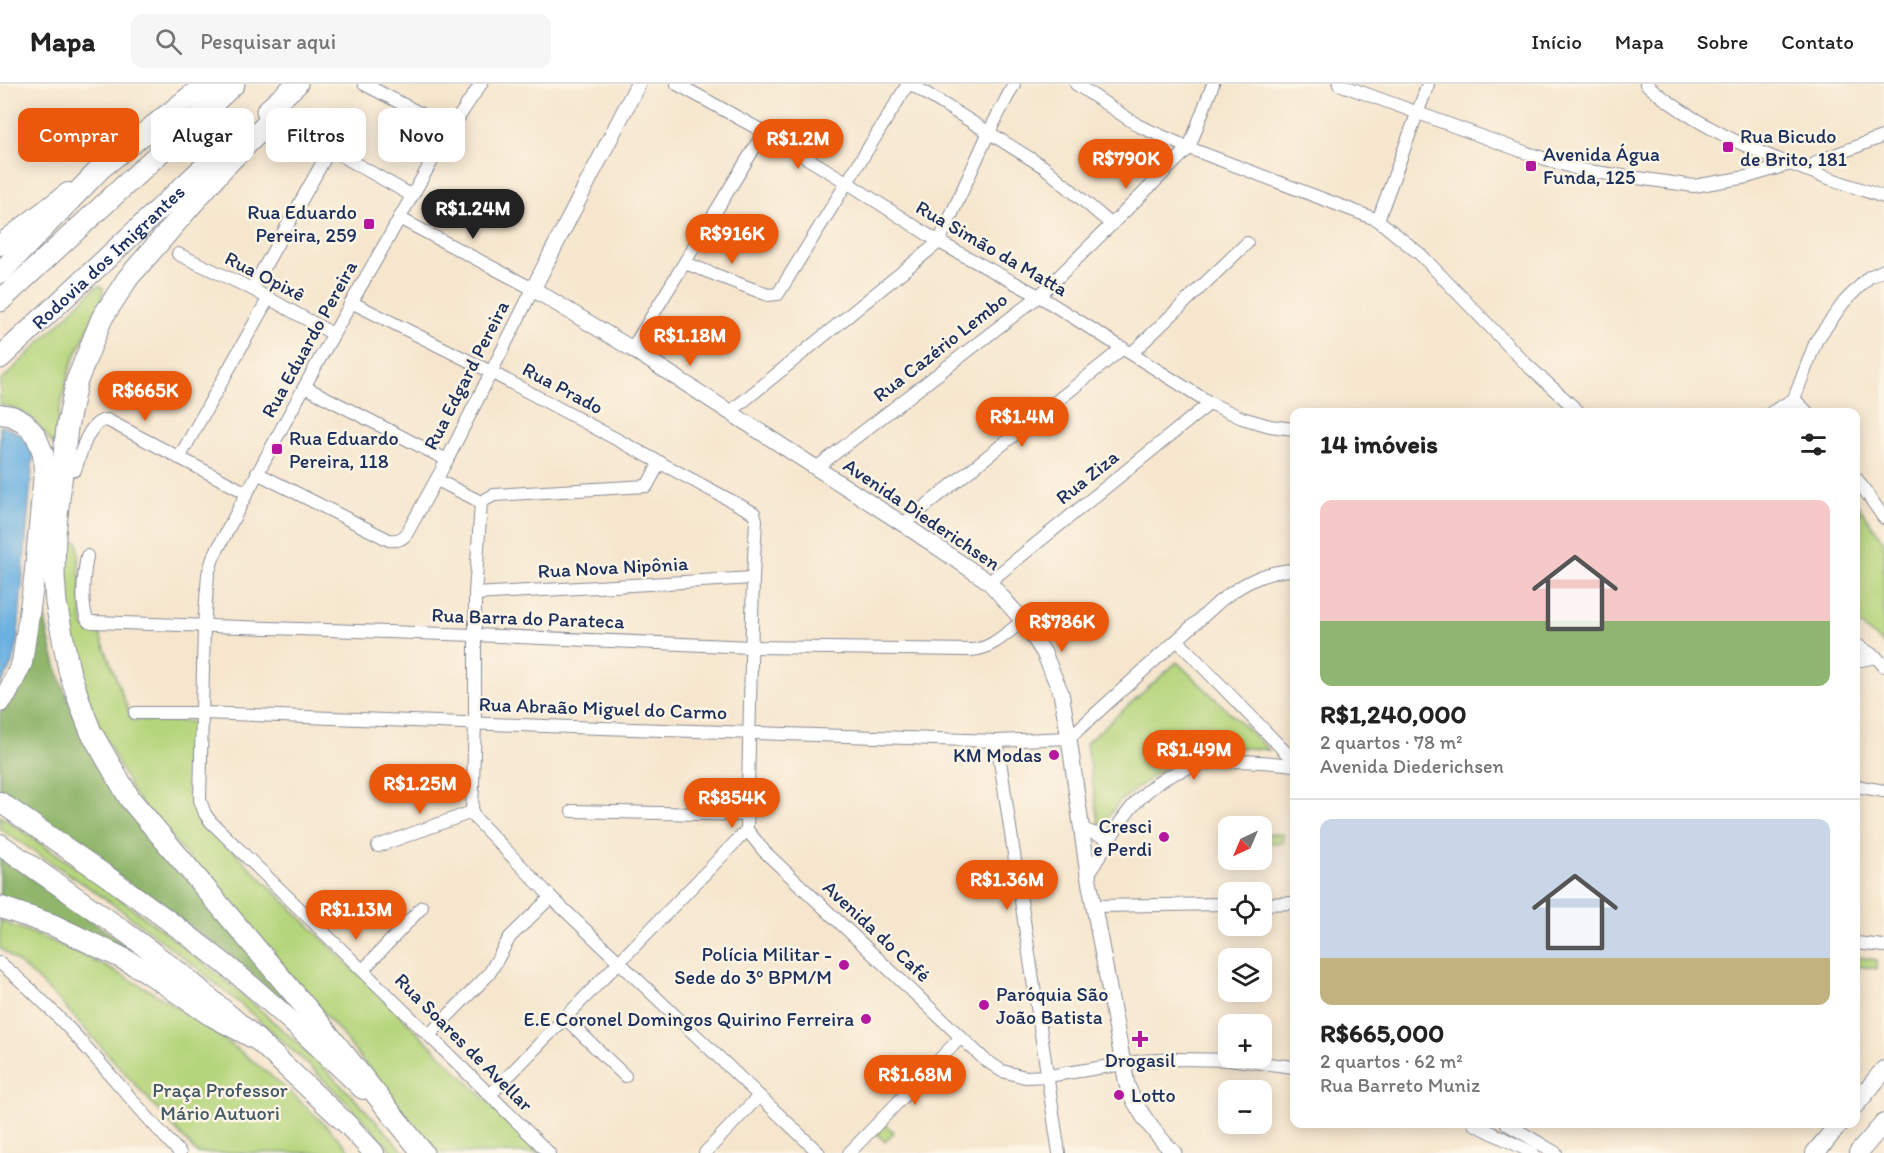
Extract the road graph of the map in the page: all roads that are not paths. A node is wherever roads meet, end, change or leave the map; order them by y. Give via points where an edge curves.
1 (206, 84) edge
2 (234, 84) edge
3 (297, 84) edge
4 (364, 84) edge
5 (481, 84) edge
6 (638, 84) edge
7 (677, 84) edge
8 (909, 84) edge
9 (1014, 84) edge
10 (1076, 84) edge
11 (1213, 84) edge
12 (1339, 84) edge
13 (1428, 84) edge
14 (1646, 84) edge
15 (276, 103) junction
16 (410, 108) edge
17 (464, 108) edge
18 (1418, 112) junction
19 (764, 132) junction
20 (989, 132) junction
21 (1884, 136) edge
22 (1188, 148) junction
23 (323, 162) edge
24 (353, 162) edge
25 (430, 162) edge
26 (1790, 164) junction
27 (101, 168) junction
28 (1806, 171) junction
29 (848, 183) junction
30 (411, 195) junction
31 (1884, 197) edge
32 (399, 218) junction
33 (1378, 220) junction
34 (1112, 225) junction
35 (939, 242) junction
36 (1247, 243) dead end
37 (0, 245) edge
38 (178, 254) dead end
39 (685, 263) junction
40 (1884, 270) edge
41 (0, 273) edge
42 (533, 289) junction
43 (252, 290) junction
44 (1038, 296) junction
45 (268, 299) junction
46 (0, 301) edge
47 (351, 302) junction
48 (333, 334) junction
49 (632, 349) junction
50 (1128, 351) junction
51 (0, 358) edge
52 (491, 372) junction
53 (304, 387) junction
54 (1794, 399) junction
55 (1210, 403) junction
56 (1575, 408) edge
57 (1779, 408) edge
58 (1792, 408) edge
59 (1803, 408) edge
60 (730, 412) junction
61 (0, 414) edge
62 (1290, 428) edge
63 (179, 458) junction
64 (447, 460) junction
65 (660, 462) junction
66 (816, 468) junction
67 (75, 470) dead end
68 (257, 473) junction
69 (437, 480) junction
70 (1860, 484) edge
71 (247, 493) junction
72 (481, 502) junction
73 (1884, 518) edge
74 (903, 524) junction
75 (87, 556) dead end
76 (1290, 571) edge
77 (753, 578) junction
78 (989, 582) junction
79 (475, 594) junction
80 (1023, 621) junction
81 (204, 626) junction
82 (475, 635) junction
83 (1178, 641) junction
84 (751, 647) junction
85 (1860, 647) edge
86 (1860, 661) edge
87 (1880, 662) edge
88 (0, 702) edge
89 (135, 713) dead end
90 (203, 713) junction
91 (475, 723) junction
92 (750, 733) junction
93 (1069, 738) junction
94 (997, 741) junction
95 (1290, 759) edge
96 (1290, 763) edge
97 (1860, 787) edge
98 (1884, 790) edge
99 (0, 802) edge
100 (572, 811) dead end
101 (472, 812) junction
102 (746, 815) junction
103 (1082, 829) junction
104 (747, 830) junction
105 (1110, 839) junction
106 (0, 844) edge
107 (378, 846) dead end
108 (1088, 875) junction
109 (551, 897) junction
110 (1290, 903) edge
111 (1218, 904) edge
112 (1272, 904) edge
113 (0, 906) edge
114 (1095, 906) junction
115 (422, 907) dead end
116 (1860, 943) edge
117 (1884, 946) edge
118 (619, 960) junction
119 (0, 963) edge
120 (363, 969) junction
121 (565, 1018) junction
122 (429, 1035) junction
123 (961, 1037) junction
124 (256, 1039) junction
125 (1123, 1064) junction
126 (1290, 1067) edge
127 (1884, 1070) edge
128 (625, 1076) dead end
129 (1048, 1077) junction
130 (490, 1095) junction
131 (759, 1096) junction
132 (1860, 1099) edge
133 (1884, 1123) edge
134 (1482, 1128) edge
135 (1514, 1128) edge
136 (1836, 1128) edge
137 (178, 1152) edge
138 (374, 1153) edge
139 (422, 1153) edge
140 (549, 1153) edge
141 (705, 1153) edge
142 (819, 1153) edge
143 (849, 1153) edge
144 (1059, 1153) edge
145 (1174, 1153) edge
146 (1533, 1153) edge
147 (1556, 1153) edge
148 (1815, 1153) edge
149 (1858, 1153) edge

1 - 27 highway
2 - 46 highway, Rodovia dos Imigrantes
3 - 15 highway, Rodovia dos Imigrantes
4 - 16 street
5 - 17 street, Rua Eduardo Pereira
6 - 42 street, Rua Edgard Pereira
7 - 19 street, Rua Simão da Matta
8 - 20 street
8 - 29 street
9 - 20 street
10 - 22 street via 1139,126
11 - 22 street, Rua Cazério Lembo
12 - 18 street
13 - 18 street
14 - 26 street via 1705,124
15 - 51 highway, Rodovia dos Imigrantes
15 - 139 highway via 266,125 128,278 98,327 76,383 67,428 55,534 56,603 69,670 82,710 130,799 324,1029
18 - 26 street via 1538,157 1633,179 1694,186 1747,177
18 - 33 street
19 - 29 street, Rua Simão da Matta
19 - 39 street
20 - 34 street via 1052,173
20 - 35 street
21 - 28 street via 1819,161
22 - 33 street
22 - 34 street, Rua Cazério Lembo
23 - 43 street
24 - 30 street
25 - 30 street, Rua Eduardo Pereira
26 - 28 street
27 - 37 highway
27 - 41 highway
28 - 31 street
29 - 35 street, Rua Simão da Matta
29 - 39 street via 778,294 768,295
30 - 32 street, Rua Eduardo Pereira
32 - 42 street, Avenida Diederichsen
32 - 47 street, Rua Eduardo Pereira
33 - 56 street via 1421,255 1526,364
34 - 44 street, Rua Cazério Lembo
35 - 44 street, Rua Simão da Matta
35 - 60 street
36 - 50 street
38 - 43 street, Rua Opixê
39 - 49 street
40 - 54 street via 1869,277 1844,302 1816,341
42 - 49 street, Avenida Diederichsen
42 - 52 street, Rua Edgard Pereira
43 - 45 street, Rua Opixê
44 - 50 street, Rua Simão da Matta
44 - 66 street, Rua Cazério Lembo
45 - 48 street, Rua Opixê
45 - 63 street
47 - 48 street, Rua Eduardo Pereira
47 - 52 street, Rua Prado
48 - 53 street, Rua Eduardo Pereira
49 - 60 street, Avenida Diederichsen
50 - 55 street, Rua Simão da Matta
50 - 74 street
52 - 64 street, Rua Edgard Pereira
52 - 65 street, Rua Prado
53 - 64 street
53 - 68 street, Rua Eduardo Pereira
54 - 57 street
54 - 58 street
54 - 59 street
55 - 62 street, Rua Simão da Matta via 1242,418
55 - 78 street, Rua Ziza
60 - 66 street, Avenida Diederichsen
61 - 88 highway via 25,423 36,436 43,453 44,473 22,663
63 - 67 street via 104,419 90,432
63 - 71 street
64 - 69 street, Rua Edgard Pereira
65 - 72 street via 647,486 494,495
65 - 77 street, Rua Prado via 754,513
66 - 74 street, Avenida Diederichsen
68 - 69 street, Rua Edgard Pereira via 395,541 407,533
68 - 71 street, Rua Eduardo Pereira
69 - 72 street
70 - 73 street
71 - 81 street, Rua Eduardo Pereira via 213,558
72 - 79 street
74 - 78 street, Avenida Diederichsen
75 - 81 street, Rua Barra do Parateca via 84,577 88,621
76 - 83 street via 1260,576 1240,586
77 - 79 street, Rua Nova Nipônia
77 - 84 street
78 - 80 street, Avenida Diederichsen
79 - 82 street
80 - 84 street, Rua Barra do Parateca via 981,650
80 - 93 street, Avenida Diederichsen via 1044,653 1061,693
81 - 82 street, Rua Barra do Parateca
81 - 90 street, Rua Soares de Avellar
82 - 84 street, Rua Barra do Parateca
82 - 91 street
83 - 93 street
83 - 95 street
84 - 92 street
85 - 87 street
86 - 87 street
89 - 90 street, Rua Abraão Miguel do Carmo
90 - 91 street, Rua Abraão Miguel do Carmo
90 - 120 street, Rua Soares de Avellar via 200,793 205,814
91 - 92 street, Rua Abraão Miguel do Carmo
91 - 101 street
92 - 94 street, Rua Abraão Miguel do Carmo
92 - 102 street
93 - 94 street, Rua Abraão Miguel do Carmo
93 - 103 street, Avenida Diederichsen
94 - 129 street
96 - 105 street via 1218,761 1196,764 1166,776 1140,797
97 - 98 street
99 - 139 highway via 182,931 244,981 302,1030
100 - 102 street
101 - 107 street
101 - 109 street
102 - 104 street
103 - 105 street
103 - 108 street, Avenida Diederichsen
104 - 118 street
104 - 123 street, Avenida do Café
105 - 108 street
106 - 124 highway via 183,975
108 - 114 street, Avenida Diederichsen
109 - 118 street
109 - 122 street via 510,937 489,974
110 - 112 street
111 - 114 street
113 - 124 highway via 118,956
114 - 125 street, Avenida Diederichsen
115 - 120 street
116 - 117 street
118 - 121 street
118 - 131 street
119 - 137 street via 52,1011
120 - 122 street, Rua Soares de Avellar
121 - 128 street
121 - 130 street
122 - 130 street, Rua Soares de Avellar
123 - 129 street, Avenida do Café via 1002,1071
123 - 143 street
124 - 138 highway
125 - 126 street, Avenida do Café via 1178,1059
125 - 129 street, Avenida do Café
125 - 145 street, Avenida Diederichsen via 1127,1085 1140,1113
127 - 132 main road
129 - 144 street
130 - 140 street, Rua Soares de Avellar
131 - 141 street
131 - 142 street
133 - 149 main road
134 - 146 street
135 - 147 street
136 - 148 main road

